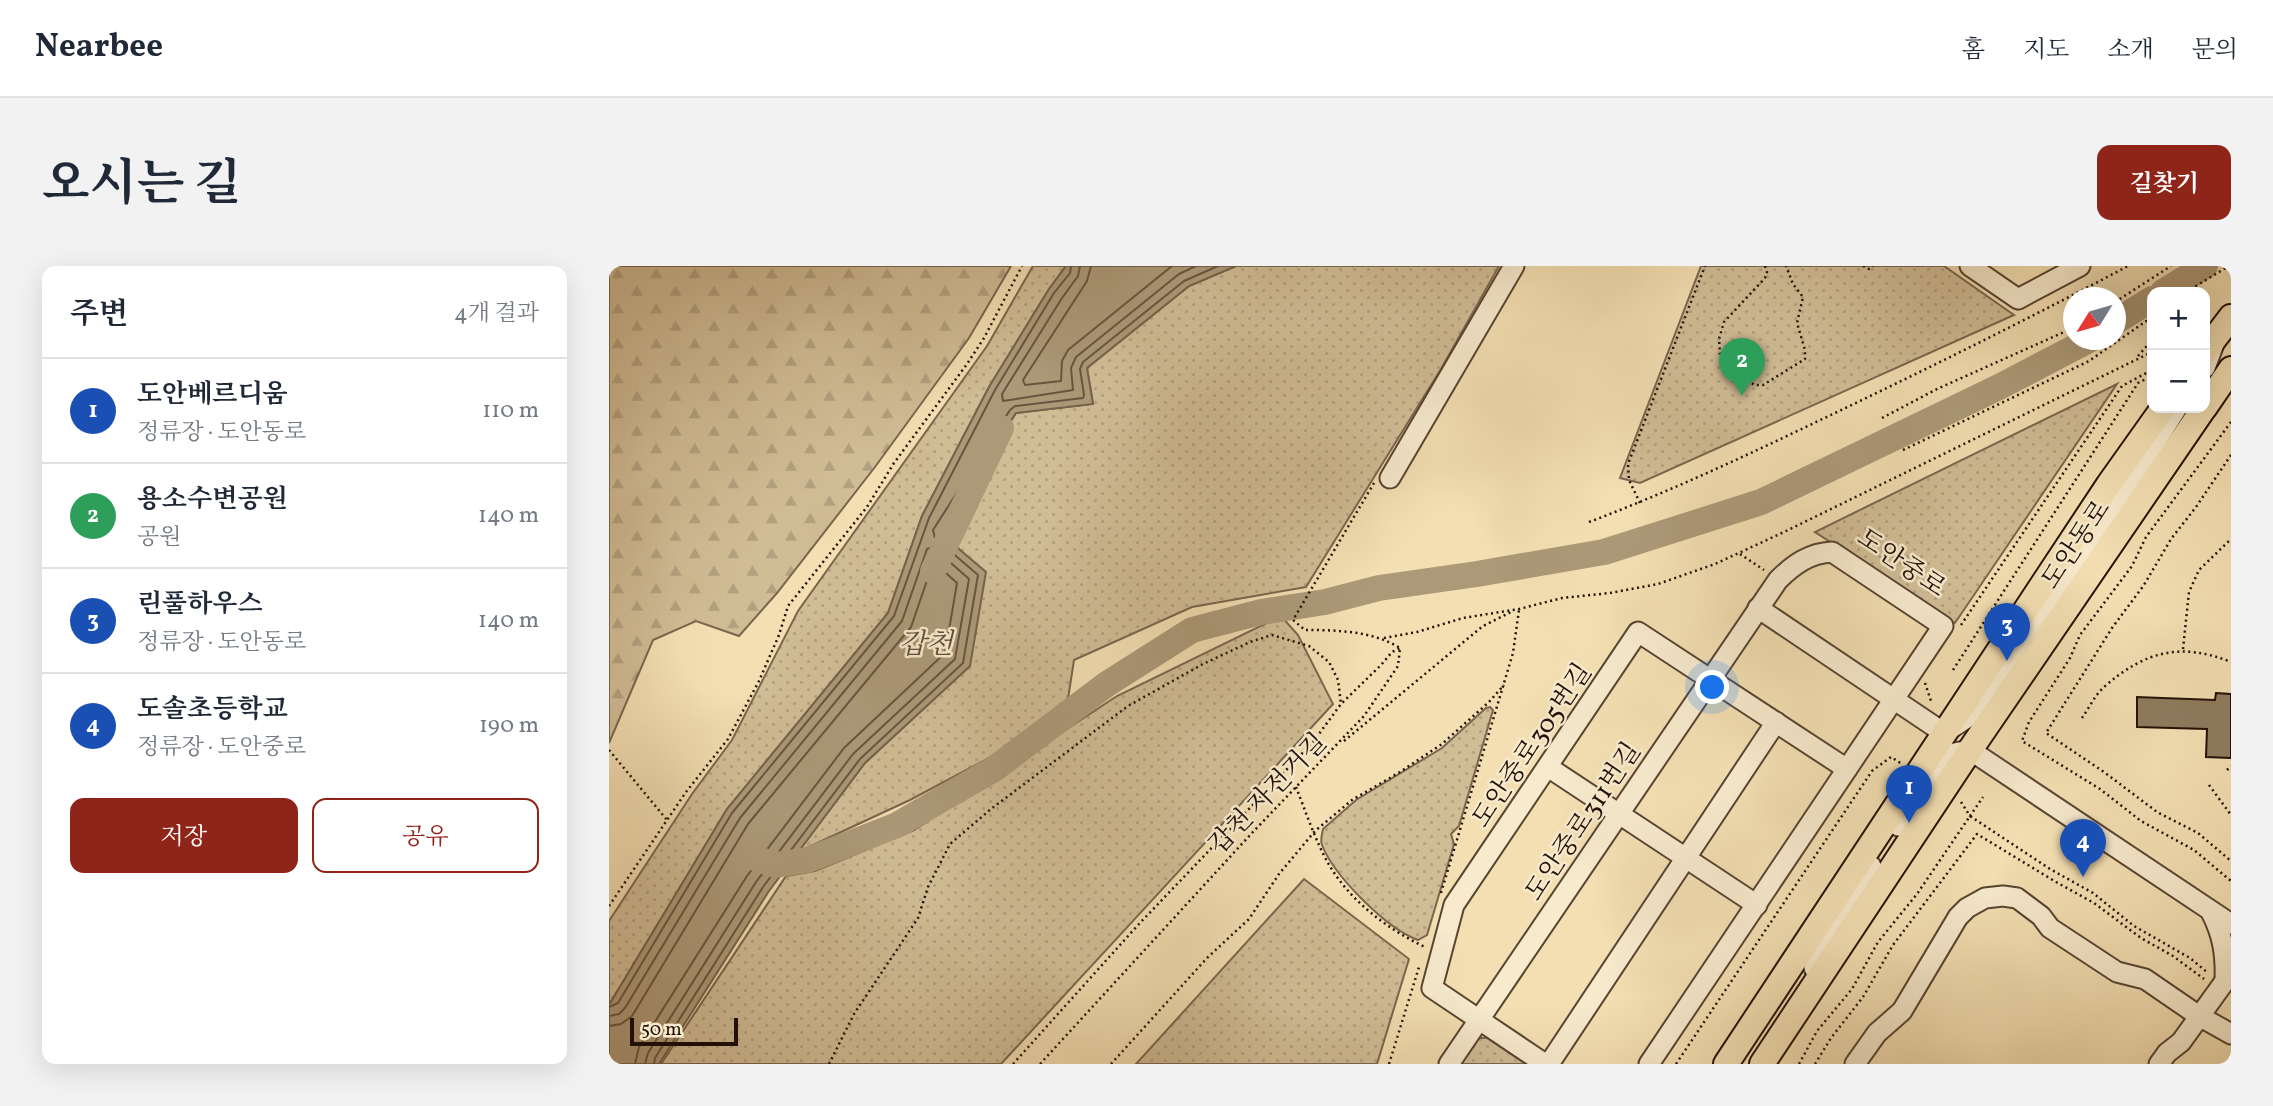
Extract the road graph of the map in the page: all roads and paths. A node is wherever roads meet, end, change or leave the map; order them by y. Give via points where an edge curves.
1 (1022, 266) edge
2 (1514, 266) edge
3 (1705, 266) edge
4 (1765, 266) edge
5 (1786, 266) edge
6 (1863, 266) edge
7 (1873, 266) edge
8 (1970, 266) edge
9 (2080, 266) edge
10 (2128, 266) edge
11 (2171, 266) edge
12 (2229, 266) edge
13 (2201, 282) junction
14 (2194, 287) edge
15 (2197, 287) edge
16 (2126, 295) edge
17 (2231, 317) edge
18 (2147, 320) edge
19 (2063, 333) edge
20 (2147, 346) edge
21 (2210, 346) edge
22 (2147, 354) edge
23 (2136, 359) junction
24 (2231, 369) edge
25 (2147, 373) edge
26 (2147, 378) edge
27 (2210, 399) edge
28 (2159, 413) edge
29 (2174, 413) edge
30 (2200, 413) edge
31 (1882, 418) dead end
32 (2231, 422) edge
33 (1903, 450) dead end
34 (2231, 455) edge
35 (1390, 478) dead end
36 (1640, 503) junction
37 (1590, 522) dead end
38 (2231, 540) edge
39 (1738, 553) junction
40 (1778, 579) junction
41 (1311, 588) dead end
42 (1519, 608) junction
43 (1758, 608) junction
44 (1955, 634) dead end
45 (1383, 638) junction
46 (1400, 648) junction
47 (2183, 651) junction
48 (2231, 662) edge
49 (1953, 670) dead end
50 (1710, 679) junction
51 (1924, 679) dead end
52 (1504, 685) junction
53 (1894, 699) junction
54 (1931, 701) dead end
55 (1341, 704) junction
56 (2082, 718) dead end
57 (1776, 722) junction
58 (1944, 733) junction
59 (1335, 748) junction
60 (609, 750) edge
61 (1971, 750) junction
62 (1905, 766) dead end
63 (2231, 766) edge
64 (1548, 767) junction
65 (1847, 769) junction
66 (2227, 770) dead end
67 (2209, 785) dead end
68 (1296, 787) junction
69 (1983, 797) dead end
70 (1961, 802) dead end
71 (1619, 813) junction
72 (2231, 815) edge
73 (1970, 816) junction
74 (667, 820) junction
75 (1315, 831) junction
76 (1686, 858) junction
77 (2231, 861) edge
78 (2231, 881) edge
79 (1441, 894) dead end
80 (1757, 905) junction
81 (609, 906) edge
82 (2211, 911) junction
83 (2231, 924) edge
84 (1425, 947) dead end
85 (1421, 960) dead end
86 (2220, 981) edge
87 (2199, 1016) junction
88 (1479, 1019) junction
89 (2231, 1034) edge
90 (829, 1064) edge
91 (1013, 1064) edge
92 (1040, 1064) edge
93 (1111, 1064) edge
94 (1389, 1064) edge
95 (1449, 1064) edge
96 (1547, 1064) edge
97 (1649, 1064) edge
98 (1677, 1064) edge
99 (1726, 1064) edge
100 (1762, 1064) edge
101 (1799, 1064) edge
102 (1815, 1064) edge
103 (1854, 1064) edge
104 (2159, 1064) edge

1 - 74 path via 967,364 867,507 788,606 759,681 728,738
2 - 35 street
3 - 36 path via 1629,464 1629,480
4 - 5 path via 1762,283 1724,322 1719,339 1720,352 1754,385 1763,385 1805,359 1797,323 1803,297
6 - 7 path
8 - 9 street via 2018,299
10 - 36 path via 2007,330
11 - 16 path
12 - 13 path
13 - 14 path
13 - 15 path
17 - 21 main road
18 - 33 path via 2089,361
19 - 31 path
20 - 23 path
22 - 23 path
23 - 39 path
24 - 27 main road, 도안동로
25 - 44 path via 2122,386
26 - 49 path via 2138,383
28 - 58 main road, 도안동로
29 - 58 street via 1991,696 1979,710
30 - 61 main road, 도안동로
32 - 78 path via 2080,635 2022,741 2100,789 2150,827 2194,850
34 - 77 path via 2046,733 2157,812 2198,833
36 - 37 path
38 - 47 path via 2199,570 2189,592
39 - 40 path
39 - 42 path via 1658,583
40 - 43 street, 도안중로
40 - 53 street, 도안중로 via 1818,552 1832,552 1943,626
41 - 45 path via 1293,620 1305,630
42 - 45 path
42 - 52 path
42 - 59 path via 1483,626
43 - 50 street, 도안중로311번길
43 - 53 street
45 - 46 path
46 - 55 path
46 - 59 path, 갑천 자전거길 via 1398,666 1364,716
47 - 48 path
47 - 56 path via 2155,654 2128,670 2103,688
50 - 57 street, 도안중로305번길
50 - 64 street, 도안중로305번길 via 1638,632
50 - 71 street, 도안중로311번길
51 - 54 path
52 - 75 path via 1442,744 1352,800
52 - 79 path
53 - 58 street
53 - 65 street
55 - 90 path via 1338,680 1329,662 1309,646 1272,635 1203,664 1128,706 950,844 918,918 854,1014
55 - 91 path via 1313,742
57 - 65 street, 도안중로305번길
57 - 76 street
58 - 61 main road
58 - 99 main road, 도안동로
59 - 68 path, 갑천 자전거길
60 - 74 path
61 - 82 street
61 - 100 main road, 도안동로
62 - 98 path via 1891,757 1872,771
63 - 66 path
64 - 71 street
64 - 88 street, 도안중로305번길 via 1454,905 1432,988
65 - 80 street
67 - 72 path
68 - 75 path
68 - 92 path, 갑천 자전거길
69 - 73 path
70 - 73 path
71 - 76 street
71 - 88 street, 도안중로311번길
73 - 86 path
73 - 101 path via 1878,942 1852,989 1818,1031
74 - 81 path
75 - 84 path via 1328,862 1350,892 1377,918
75 - 93 path via 1249,919 1207,958
76 - 80 street
76 - 96 street
80 - 97 street
82 - 83 street
82 - 86 street via 2226,960
85 - 94 path
86 - 87 street
86 - 102 path via 2141,938 2094,903 1977,834 1893,945
87 - 89 street
87 - 103 street via 2145,979 2117,972 2050,928 2017,898 1985,898 1958,917 1902,1011 1877,1033
87 - 104 street
88 - 95 street, 도안중로311번길
88 - 96 street

